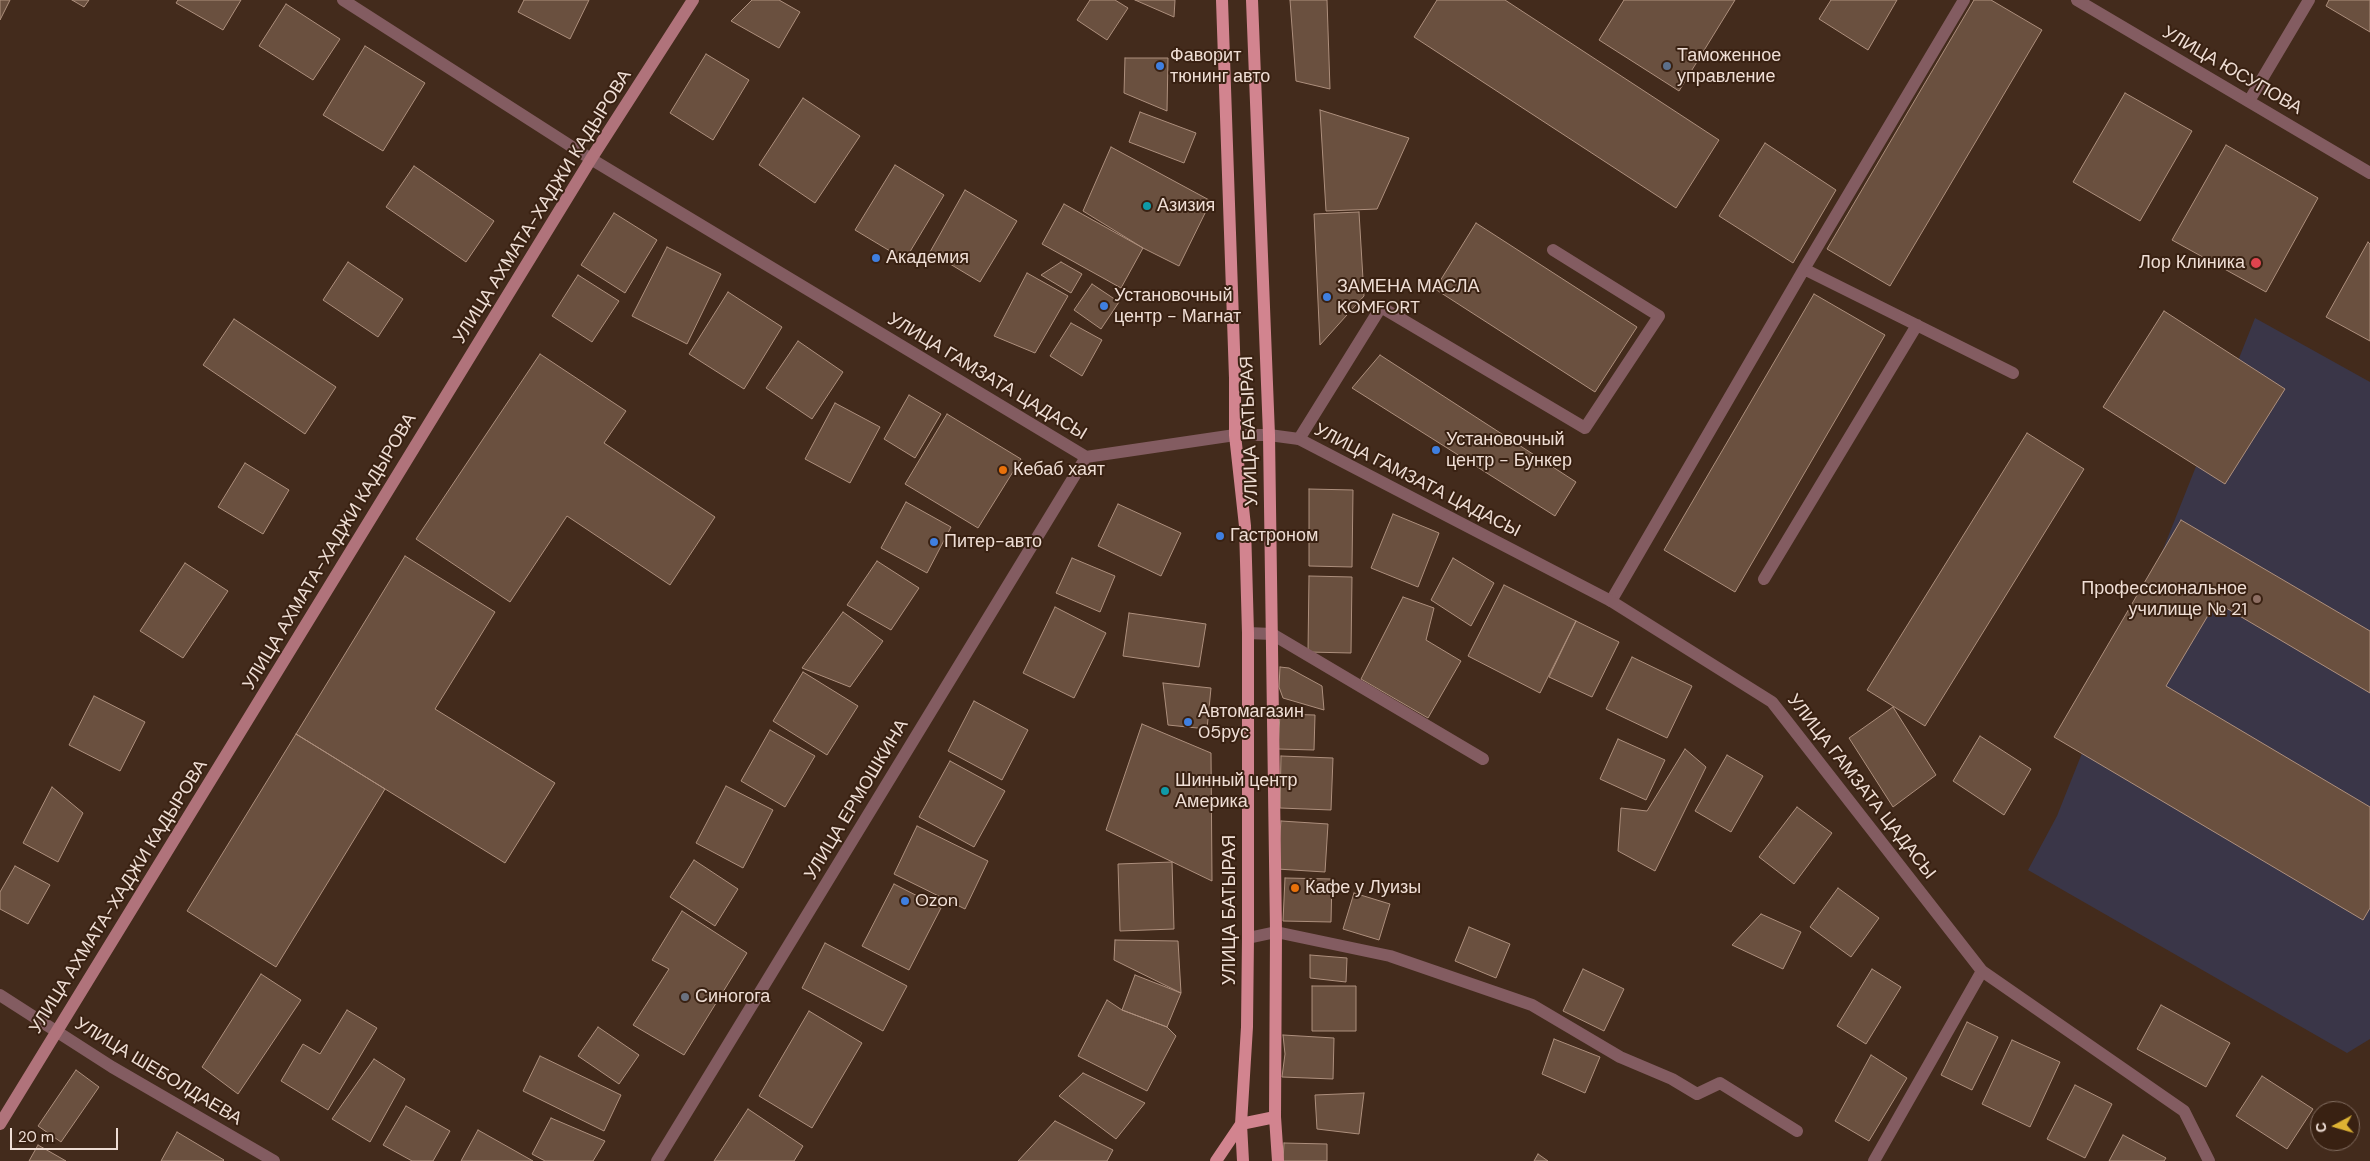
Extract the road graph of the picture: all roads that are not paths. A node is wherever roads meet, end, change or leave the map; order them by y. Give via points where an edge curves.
1 (343, 0) edge
2 (692, 0) edge
3 (1222, 0) edge
4 (1252, 0) edge
5 (1964, 0) edge
6 (2077, 0) edge
7 (2308, 0) edge
8 (2249, 101) junction
9 (591, 159) junction
10 (2370, 173) edge
11 (1553, 250) dead end
12 (1804, 268) junction
13 (1917, 325) junction
14 (2013, 373) dead end
15 (1235, 435) junction
16 (1269, 435) junction
17 (1299, 439) junction
18 (1086, 457) junction
19 (1764, 579) dead end
20 (1611, 601) junction
21 (1248, 633) junction
22 (1272, 634) junction
23 (1483, 759) dead end
24 (1276, 932) junction
25 (1248, 938) junction
26 (1982, 971) junction
27 (0, 995) edge
28 (57, 1032) junction
29 (1275, 1117) junction
30 (0, 1124) edge
31 (1241, 1124) junction
32 (1797, 1131) dead end
33 (274, 1161) edge
34 (657, 1161) edge
35 (1216, 1161) edge
36 (1243, 1161) edge
37 (1278, 1161) edge
38 (1874, 1161) edge
39 (2208, 1161) edge

1 - 9 street, УЛИЦА ГАМЗАТА ЦАДАСЫ
2 - 9 main road, УЛИЦА АХМАТА-ХАДЖИ КАДЫРОВА
3 - 15 main road, УЛИЦА БАТЫРАЯ
4 - 16 main road, УЛИЦА БАТЫРАЯ
5 - 12 street
6 - 8 street, УЛИЦА ЮСУПОВА
7 - 8 street
8 - 10 street, УЛИЦА ЮСУПОВА
9 - 18 street, УЛИЦА ГАМЗАТА ЦАДАСЫ
9 - 28 main road, УЛИЦА АХМАТА-ХАДЖИ КАДЫРОВА
11 - 17 street via 1660,316 1585,428 1380,307
12 - 13 street
12 - 20 street
13 - 14 street
13 - 19 street
15 - 16 street, УЛИЦА ГАМЗАТА ЦАДАСЫ
15 - 18 street, УЛИЦА ГАМЗАТА ЦАДАСЫ
15 - 21 main road, УЛИЦА БАТЫРАЯ via 1245,526
16 - 17 street, УЛИЦА ГАМЗАТА ЦАДАСЫ
16 - 22 main road, УЛИЦА БАТЫРАЯ
17 - 20 street, УЛИЦА ГАМЗАТА ЦАДАСЫ
18 - 34 street, УЛИЦА ЕРМОШКИНА
20 - 26 street, УЛИЦА ГАМЗАТА ЦАДАСЫ via 1772,702
21 - 22 street
21 - 25 main road, УЛИЦА БАТЫРАЯ
22 - 23 street
22 - 24 main road, УЛИЦА БАТЫРАЯ
24 - 25 street
24 - 29 main road, УЛИЦА БАТЫРАЯ
24 - 32 street via 1390,956 1532,1005 1620,1057 1672,1078 1697,1094 1720,1083
25 - 31 main road, УЛИЦА БАТЫРАЯ
26 - 38 street
26 - 39 street, УЛИЦА ГАМЗАТА ЦАДАСЫ via 2184,1111
27 - 28 street, УЛИЦА ШЕБОЛДАЕВА
28 - 30 main road, УЛИЦА АХМАТА-ХАДЖИ КАДЫРОВА
28 - 33 street, УЛИЦА ШЕБОЛДАЕВА
29 - 31 main road
29 - 37 main road, УЛИЦА БАТЫРАЯ
31 - 35 main road
31 - 36 main road, УЛИЦА БАТЫРАЯ

